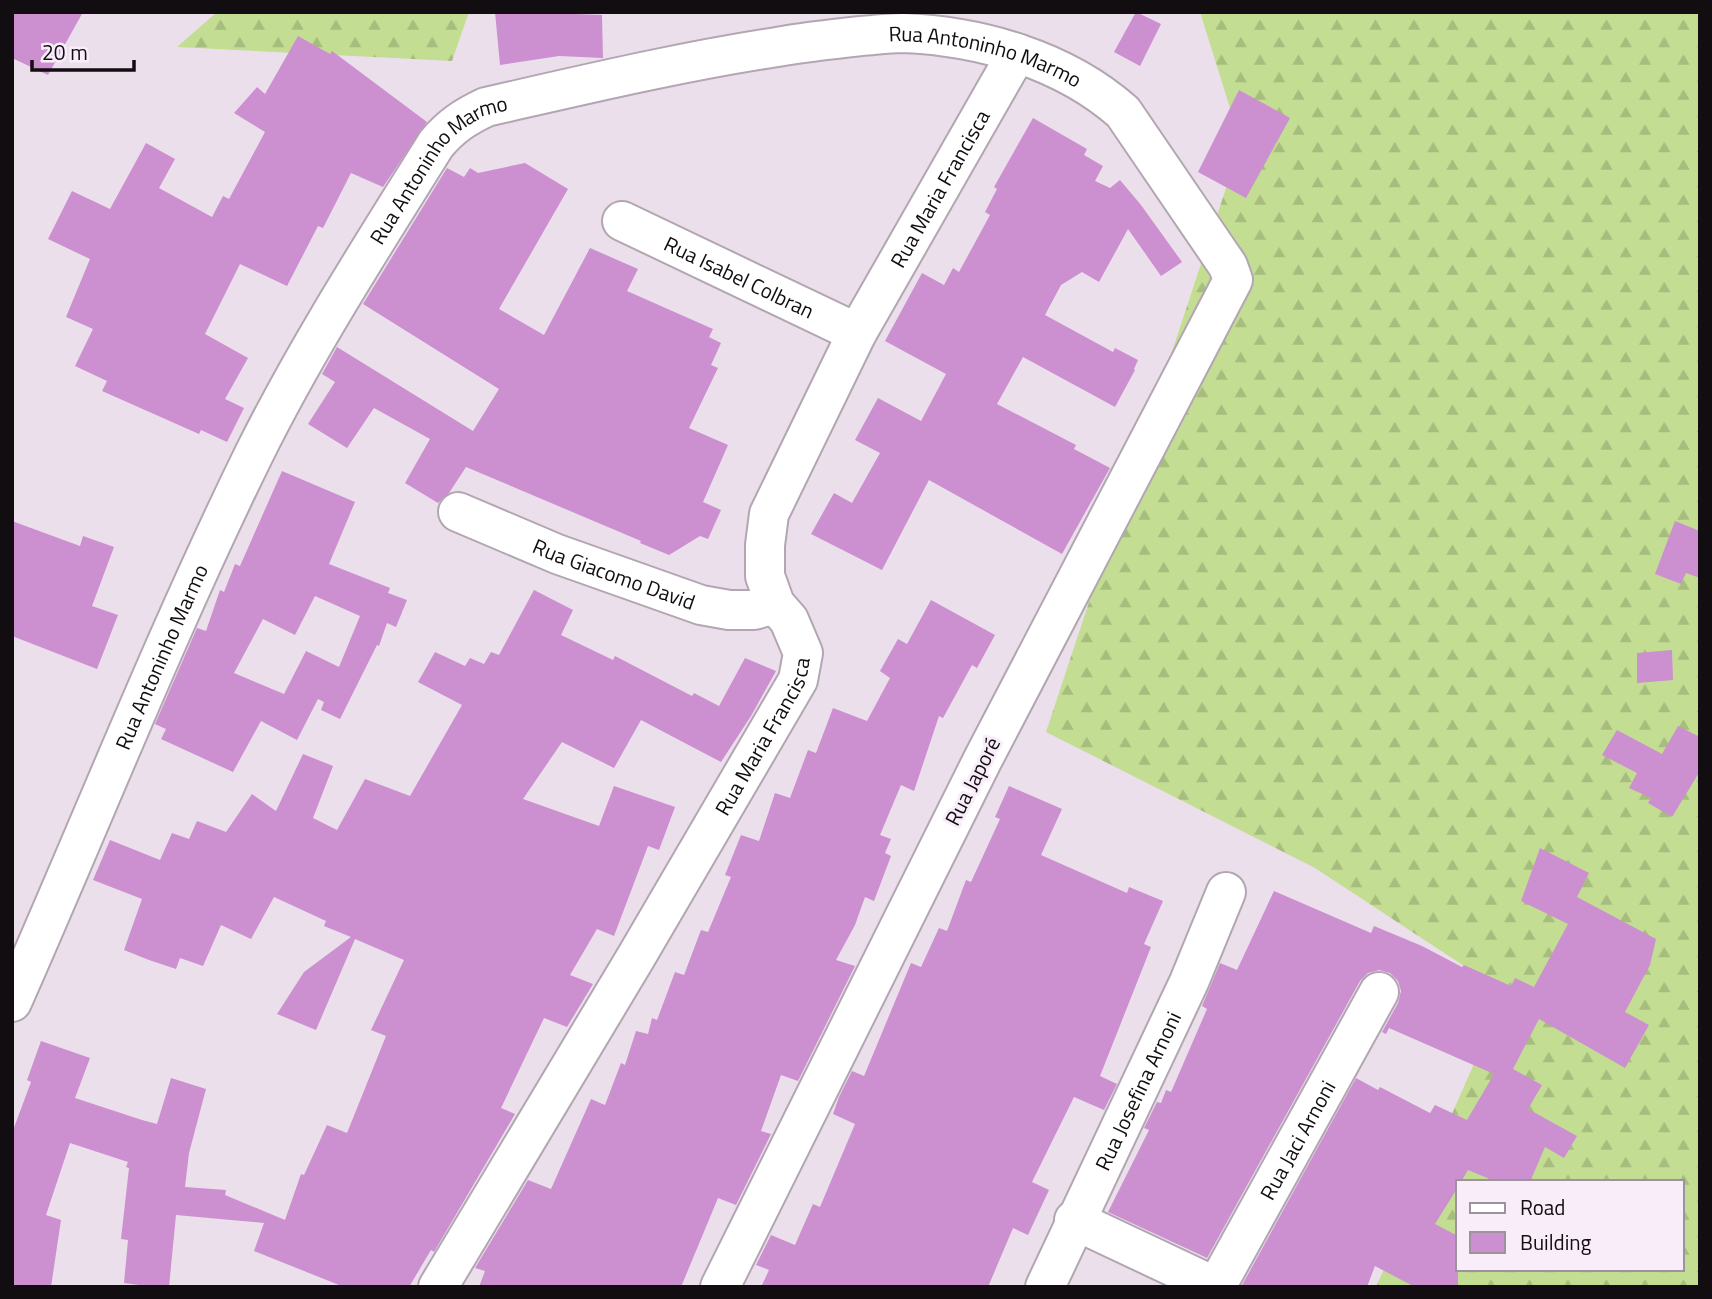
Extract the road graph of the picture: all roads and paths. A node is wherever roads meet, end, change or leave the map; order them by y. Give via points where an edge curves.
1 (1017, 53) junction
2 (622, 221) dead end
3 (1233, 280) joint
4 (857, 333) junction
5 (458, 512) dead end
6 (775, 604) junction
7 (1226, 892) dead end
8 (1379, 992) dead end
9 (12, 1002) edge
10 (1074, 1220) junction
11 (438, 1287) edge
12 (720, 1287) edge
13 (1045, 1287) edge
14 (1216, 1287) edge

1 - 3 street, Rua Antoninho Marmo via 1072,75 1123,112
1 - 4 street, Rua Maria Francisca
1 - 9 street, Rua Antoninho Marmo via 949,37 901,33 811,41 709,57 486,107 447,130 334,308 255,452 168,637
2 - 4 street, Rua Isabel Colbran
3 - 12 street, Rua Japoré via 983,758
4 - 6 street, Rua Maria Francisca via 769,514 765,576
5 - 6 street, Rua Giacomo David via 701,606 754,610
6 - 11 street, Rua Maria Francisca via 789,620 803,653 798,680
7 - 10 street, Rua Josefina Arnoni via 1189,982
8 - 14 street, Rua Jaci Arnoni
10 - 13 street, Rua Josefina Arnoni
10 - 14 street

